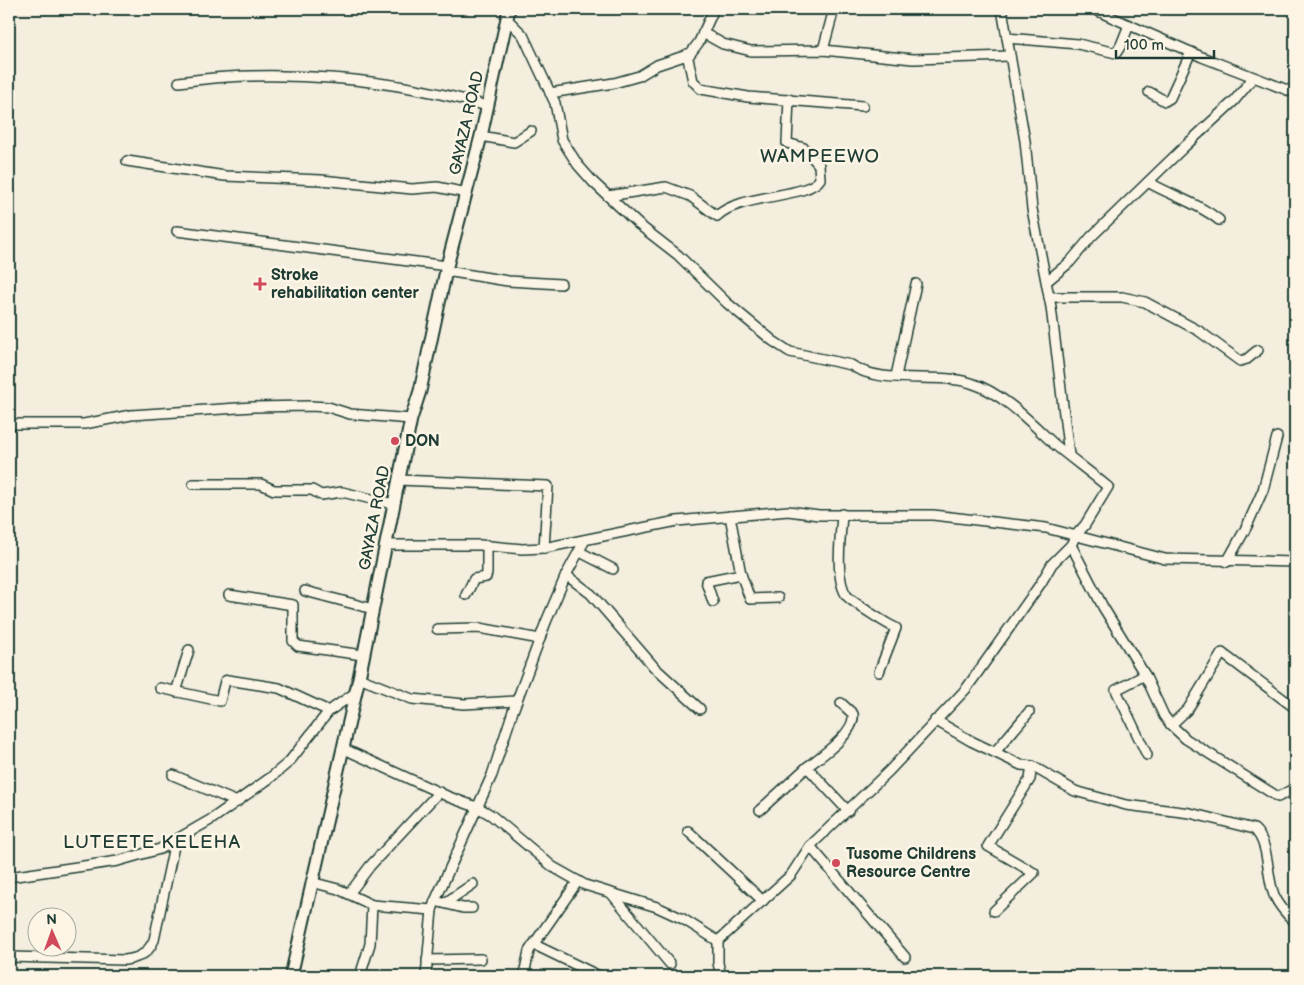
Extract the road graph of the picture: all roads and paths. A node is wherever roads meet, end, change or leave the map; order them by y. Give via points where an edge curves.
1 (714, 9) edge
2 (834, 9) edge
3 (1002, 9) edge
4 (1093, 9) edge
5 (508, 14) edge
6 (1129, 25) junction
7 (703, 33) junction
8 (1007, 38) junction
9 (822, 50) junction
10 (1191, 52) junction
11 (688, 54) junction
12 (1010, 56) junction
13 (1253, 78) junction
14 (179, 82) dead end
15 (1149, 92) dead end
16 (1295, 93) edge
17 (550, 94) junction
18 (788, 99) junction
19 (487, 106) junction
20 (863, 106) dead end
21 (531, 131) dead end
22 (481, 136) junction
23 (128, 161) dead end
24 (1148, 182) junction
25 (467, 193) junction
26 (608, 196) junction
27 (1220, 220) dead end
28 (177, 231) dead end
29 (446, 268) junction
30 (1046, 281) junction
31 (561, 284) dead end
32 (916, 284) dead end
33 (1049, 297) junction
34 (1258, 350) dead end
35 (896, 376) junction
36 (411, 419) junction
37 (9, 424) edge
38 (1277, 437) dead end
39 (1069, 455) junction
40 (398, 480) junction
41 (193, 484) dead end
42 (394, 504) junction
43 (842, 514) junction
44 (730, 516) junction
45 (1076, 535) junction
46 (585, 540) junction
47 (387, 545) junction
48 (487, 545) junction
49 (1071, 545) junction
50 (544, 548) junction
51 (580, 552) junction
52 (1227, 562) junction
53 (1295, 562) edge
54 (613, 569) dead end
55 (742, 574) junction
56 (566, 575) junction
57 (305, 591) dead end
58 (229, 595) dead end
59 (466, 595) dead end
60 (778, 598) dead end
61 (713, 602) dead end
62 (373, 608) junction
63 (437, 629) dead end
64 (540, 639) junction
65 (189, 650) dead end
66 (363, 654) junction
67 (879, 672) dead end
68 (1145, 675) junction
69 (358, 678) junction
70 (160, 688) dead end
71 (176, 692) junction
72 (355, 693) junction
73 (517, 702) junction
74 (841, 703) dead end
75 (1295, 708) edge
76 (700, 709) dead end
77 (329, 711) junction
78 (1029, 712) dead end
79 (936, 720) junction
80 (1171, 725) junction
81 (342, 748) junction
82 (995, 752) junction
83 (1147, 755) dead end
84 (1032, 766) junction
85 (807, 767) junction
86 (173, 775) dead end
87 (1295, 788) edge
88 (439, 792) junction
89 (237, 802) junction
90 (479, 808) junction
91 (760, 810) dead end
92 (848, 811) junction
93 (688, 831) dead end
94 (175, 841) junction
95 (810, 846) junction
96 (9, 877) edge
97 (578, 881) junction
98 (312, 882) junction
99 (473, 884) dead end
100 (611, 893) junction
101 (349, 894) junction
102 (762, 901) junction
103 (372, 905) junction
104 (437, 905) junction
105 (472, 908) dead end
106 (994, 911) dead end
107 (1295, 922) edge
108 (718, 941) junction
109 (535, 945) junction
110 (905, 957) dead end
111 (9, 958) edge
112 (481, 959) dead end
113 (426, 960) junction
114 (670, 964) dead end
115 (525, 970) dead end
116 (291, 976) edge
117 (360, 976) edge
118 (426, 976) edge
119 (599, 976) edge
120 (721, 976) edge

1 - 7 street
2 - 9 street
3 - 8 street
4 - 6 street
5 - 17 street via 523,35
5 - 19 main road, GAYAZA ROAD
6 - 8 street via 1116,53 1078,44
6 - 10 street
7 - 9 street via 723,44 751,51
7 - 11 street via 695,50
8 - 12 street
9 - 12 street via 913,59
10 - 13 street
10 - 15 street via 1170,98 1165,101
11 - 17 street via 640,76
11 - 18 street via 693,81 701,89 748,97
12 - 30 street
13 - 16 street
13 - 24 street via 1234,101
14 - 19 street via 245,76 337,78 452,96
17 - 26 street via 562,140 578,165
18 - 20 street
18 - 26 street via 787,143 804,148 819,165 820,179 811,187 741,203 717,216 690,196 666,187
19 - 22 main road, GAYAZA ROAD
21 - 22 street via 514,142
22 - 25 main road, GAYAZA ROAD
23 - 25 street via 225,176 437,187
24 - 27 street
24 - 30 street via 1070,262
25 - 29 main road, GAYAZA ROAD
26 - 35 street via 773,341 800,354 851,365 875,374
28 - 29 street
29 - 31 street via 508,281
29 - 36 main road, GAYAZA ROAD
30 - 33 street
32 - 35 street
33 - 34 street via 1133,298 1160,308 1240,362
33 - 39 street
35 - 39 street via 978,385 1013,408
36 - 37 street via 350,414 328,407 286,406 131,415 84,424
36 - 40 main road, GAYAZA ROAD
38 - 52 street via 1263,490
39 - 45 street via 1108,487
40 - 42 main road, GAYAZA ROAD
40 - 50 street via 548,486
41 - 42 street via 261,484 274,490 312,490 321,495 342,492
42 - 47 main road, GAYAZA ROAD
43 - 44 street via 818,516 788,511
43 - 45 street via 933,516 1046,528
43 - 67 street via 839,560 841,581 847,596 896,628
44 - 46 street via 677,521
44 - 55 street
45 - 49 street
45 - 52 street via 1165,560
46 - 50 street
46 - 51 street
47 - 48 street
47 - 62 main road, GAYAZA ROAD
48 - 50 street
48 - 59 street via 488,573 486,577 474,579
49 - 68 street via 1120,637
49 - 79 street via 1052,564 966,689
51 - 54 street
51 - 56 street
52 - 53 street
55 - 60 street via 750,599
55 - 61 street via 706,581
56 - 64 street
56 - 76 street via 592,594 655,668
57 - 62 street
58 - 66 street via 293,605 293,641 298,646
62 - 66 main road, GAYAZA ROAD
63 - 64 street via 479,628
64 - 73 street
65 - 71 street
66 - 69 main road, GAYAZA ROAD
68 - 80 street
68 - 83 street via 1116,690
69 - 72 main road, GAYAZA ROAD
69 - 73 street via 412,699 464,704
70 - 71 street
71 - 77 street via 220,700 228,680 279,688
72 - 77 street
72 - 81 main road, GAYAZA ROAD
73 - 90 street
74 - 85 street via 852,714 852,724 839,740
75 - 80 street via 1222,653 1188,709
77 - 89 street via 289,762
78 - 82 street
79 - 82 street
79 - 92 street
80 - 87 street via 1186,739 1278,797
81 - 88 street
81 - 98 main road, GAYAZA ROAD
82 - 84 street via 1021,765
84 - 106 street via 1030,779 988,846 1034,873
84 - 107 street via 1075,791 1126,805 1190,813 1254,828 1262,841 1274,896
85 - 91 street
85 - 92 street
86 - 89 street
88 - 90 street
88 - 101 street via 370,866
89 - 94 street
90 - 97 street via 553,867
90 - 104 street
92 - 95 street
93 - 102 street
94 - 96 street via 139,856
94 - 111 street via 154,940 144,954 125,960
95 - 102 street via 791,875
95 - 110 street
97 - 100 street
97 - 109 street
98 - 101 street
98 - 116 main road, GAYAZA ROAD
99 - 104 street
100 - 108 street via 657,907
100 - 114 street
101 - 103 street
102 - 108 street
103 - 104 street
103 - 117 street via 370,944
104 - 105 street
104 - 113 street
108 - 120 street
109 - 115 street via 529,952
109 - 119 street
112 - 113 street
113 - 118 street

